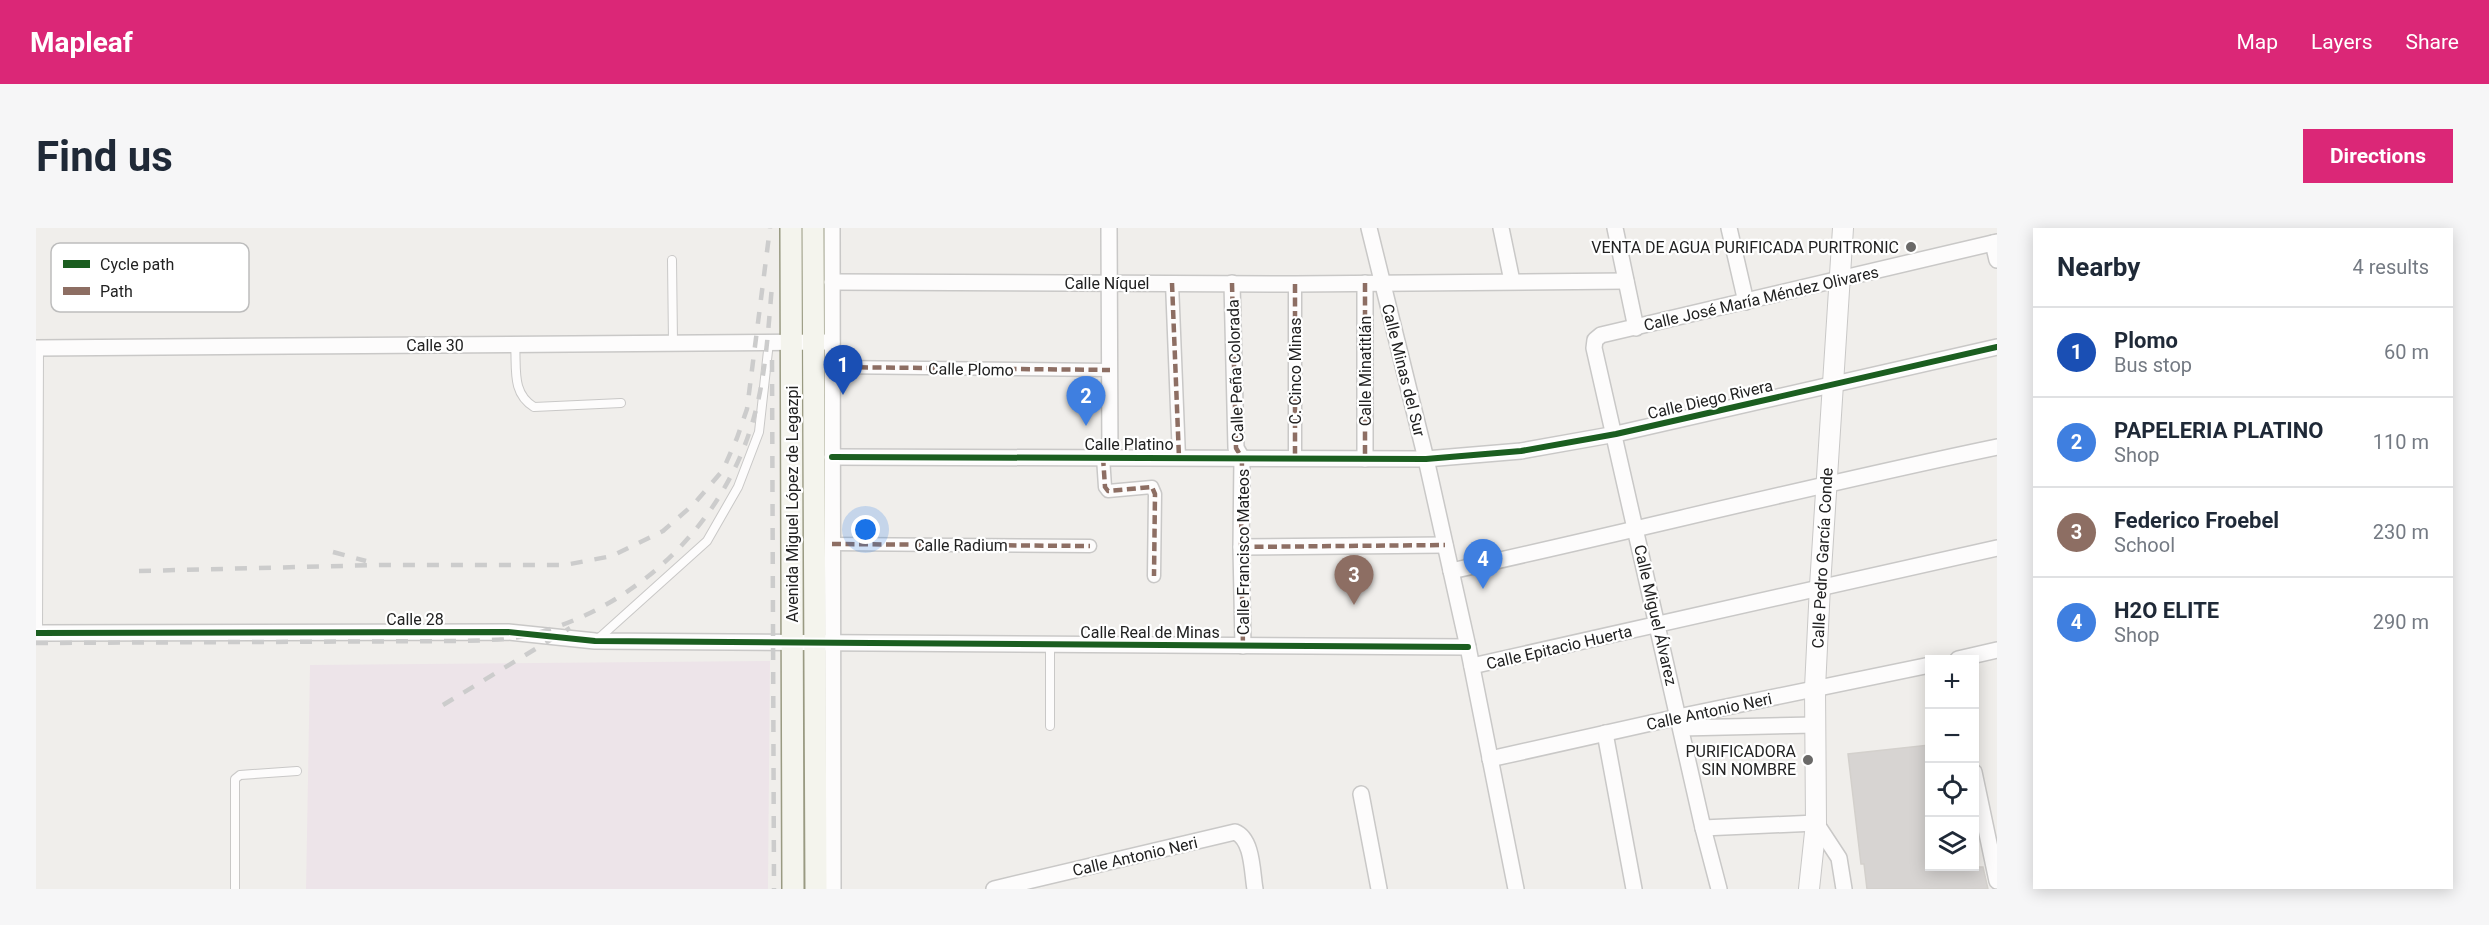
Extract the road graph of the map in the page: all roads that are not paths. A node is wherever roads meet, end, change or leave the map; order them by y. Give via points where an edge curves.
1 (791, 228) edge
2 (813, 228) edge
3 (832, 228) edge
4 (1109, 228) edge
5 (1369, 228) edge
6 (1501, 228) edge
7 (1615, 228) edge
8 (1729, 228) edge
9 (1844, 228) edge
10 (1995, 243) edge
11 (672, 260) dead end
12 (1997, 260) edge
13 (1512, 280) junction
14 (1840, 280) junction
15 (1626, 281) junction
16 (832, 282) junction
17 (1109, 283) junction
18 (1172, 283) junction
19 (1232, 283) junction
20 (1365, 283) junction
21 (1383, 283) junction
22 (1295, 284) junction
23 (1746, 302) junction
24 (1636, 328) junction
25 (1595, 340) joint
26 (770, 342) junction
27 (791, 342) junction
28 (823, 342) junction
29 (673, 343) junction
30 (515, 344) junction
31 (1997, 347) edge
32 (37, 348) edge
33 (832, 367) junction
34 (1110, 370) junction
35 (1833, 384) junction
36 (621, 404) dead end
37 (1616, 434) junction
38 (1997, 447) edge
39 (832, 457) junction
40 (1107, 458) junction
41 (1179, 458) junction
42 (1242, 458) junction
43 (1295, 458) junction
44 (1365, 459) junction
45 (1426, 459) junction
46 (1826, 483) junction
47 (1637, 530) junction
48 (832, 544) junction
49 (1445, 545) junction
50 (1090, 546) dead end
51 (1241, 547) junction
52 (1997, 548) edge
53 (1451, 571) junction
54 (1154, 576) dead end
55 (1820, 586) junction
56 (1658, 625) junction
57 (37, 633) edge
58 (595, 641) junction
59 (793, 643) junction
60 (824, 644) junction
61 (1050, 645) junction
62 (1243, 646) junction
63 (1468, 647) junction
64 (1997, 650) edge
65 (1978, 655) edge
66 (1472, 666) junction
67 (1925, 667) edge
68 (1815, 688) junction
69 (1680, 722) junction
70 (1815, 724) junction
71 (1050, 726) dead end
72 (1605, 733) junction
73 (1490, 759) junction
74 (297, 771) dead end
75 (1979, 792) edge
76 (1361, 794) dead end
77 (1816, 823) junction
78 (1703, 828) junction
79 (1994, 853) edge
80 (1997, 881) edge
81 (235, 889) edge
82 (793, 889) edge
83 (816, 889) edge
84 (833, 889) edge
85 (994, 889) edge
86 (1255, 889) edge
87 (1379, 889) edge
88 (1516, 889) edge
89 (1634, 889) edge
90 (1719, 889) edge
91 (1809, 889) edge
92 (1844, 889) edge

1 - 27 main road, Avenida Miguel López de Legazpi
2 - 28 main road, Avenida Miguel López de Legazpi
3 - 16 street, Avenida Miguel López de Legazpi
4 - 17 street
5 - 21 street, Calle Minas del Sur
6 - 13 street
7 - 15 street
8 - 23 street
9 - 14 street, Calle Pedro García Conde
10 - 12 street
10 - 14 street, Calle José María Méndez Olivares
11 - 29 lane
13 - 15 street, Calle Níquel
13 - 21 street, Calle Níquel
14 - 23 street, Calle José María Méndez Olivares
14 - 35 street, Calle Pedro García Conde
15 - 24 street
16 - 17 street, Calle Níquel
16 - 28 street, Avenida Miguel López de Legazpi
17 - 18 street, Calle Níquel
17 - 34 street
18 - 19 street, Calle Níquel
18 - 41 street
19 - 22 street, Calle Níquel
19 - 42 street, Calle Peña Colorada via 1236,448
20 - 21 street, Calle Níquel
20 - 22 street, Calle Níquel
20 - 44 street, Calle Minatitlán
21 - 45 street, Calle Minas del Sur
22 - 43 street, C. Cinco Minas
23 - 24 street, Calle José María Méndez Olivares
24 - 25 street, Calle José María Méndez Olivares via 1601,335
25 - 37 street, Calle Miguel Álvarez
26 - 27 street, Calle 30
26 - 29 street, Calle 30
26 - 58 lane via 759,432 738,487 707,541
27 - 28 street, Calle 30
27 - 59 main road, Avenida Miguel López de Legazpi
28 - 33 street, Avenida Miguel López de Legazpi
28 - 60 main road, Avenida Miguel López de Legazpi
29 - 30 street, Calle 30
30 - 32 street, Calle 30
30 - 36 lane via 518,393 534,407
31 - 35 street, Calle Diego Rivera
32 - 57 lane, Calle 30
33 - 34 street, Calle Plomo
33 - 39 street, Avenida Miguel López de Legazpi
34 - 40 street
35 - 37 street, Calle Diego Rivera
35 - 46 street, Calle Pedro García Conde
37 - 45 street, Calle Diego Rivera via 1521,451
37 - 47 street, Calle Miguel Álvarez
38 - 46 street
39 - 40 street, Calle Platino
39 - 48 street, Avenida Miguel López de Legazpi
40 - 41 street, Calle Platino
40 - 54 street via 1108,491 1152,487 1155,494
41 - 42 street, Calle Platino
42 - 43 street, Calle Platino
42 - 51 street, Calle Francisco Mateos
43 - 44 street, Calle Platino
44 - 45 street, Calle Platino
45 - 49 street, Calle Minas del Sur
46 - 47 street
46 - 55 street, Calle Pedro García Conde
47 - 53 street
47 - 56 street, Calle Miguel Álvarez
48 - 50 street, Calle Radium
48 - 60 street, Avenida Miguel López de Legazpi
49 - 51 street
49 - 53 street, Calle Minas del Sur
51 - 62 street, Calle Francisco Mateos
52 - 55 street, Calle Epitacio Huerta
53 - 63 street, Calle Minas del Sur
55 - 56 street, Calle Epitacio Huerta
55 - 68 street, Calle Pedro García Conde
56 - 66 street, Calle Epitacio Huerta
56 - 69 street, Calle Miguel Álvarez
57 - 58 street, Calle 28 via 508,632
58 - 59 street, Calle 28
59 - 60 street, Calle 28
59 - 82 main road, Avenida Miguel López de Legazpi
60 - 61 street, Calle Real de Minas
60 - 83 main road, Avenida Miguel López de Legazpi
60 - 84 street, Avenida Miguel López de Legazpi
61 - 62 street, Calle Real de Minas
61 - 71 lane
62 - 63 street, Calle Real de Minas
63 - 66 street, Calle Minas del Sur
64 - 65 street
66 - 73 street, Calle Minas del Sur
67 - 68 street, Calle Antonio Neri
68 - 69 street, Calle Antonio Neri
68 - 70 street, Calle Pedro García Conde
69 - 70 street
69 - 72 street, Calle Antonio Neri
69 - 78 street, Calle Miguel Álvarez
70 - 77 street, Calle Pedro García Conde
72 - 73 street, Calle Antonio Neri
72 - 89 street
73 - 88 street, Calle Minas del Sur
74 - 81 lane via 240,775 235,779
75 - 79 street
76 - 87 street
77 - 78 street
77 - 91 street, Calle Pedro García Conde
77 - 92 street via 1839,858
78 - 90 street, Calle Miguel Álvarez
79 - 80 street
85 - 86 street, Calle Antonio Neri via 1230,833 1241,834 1247,843

